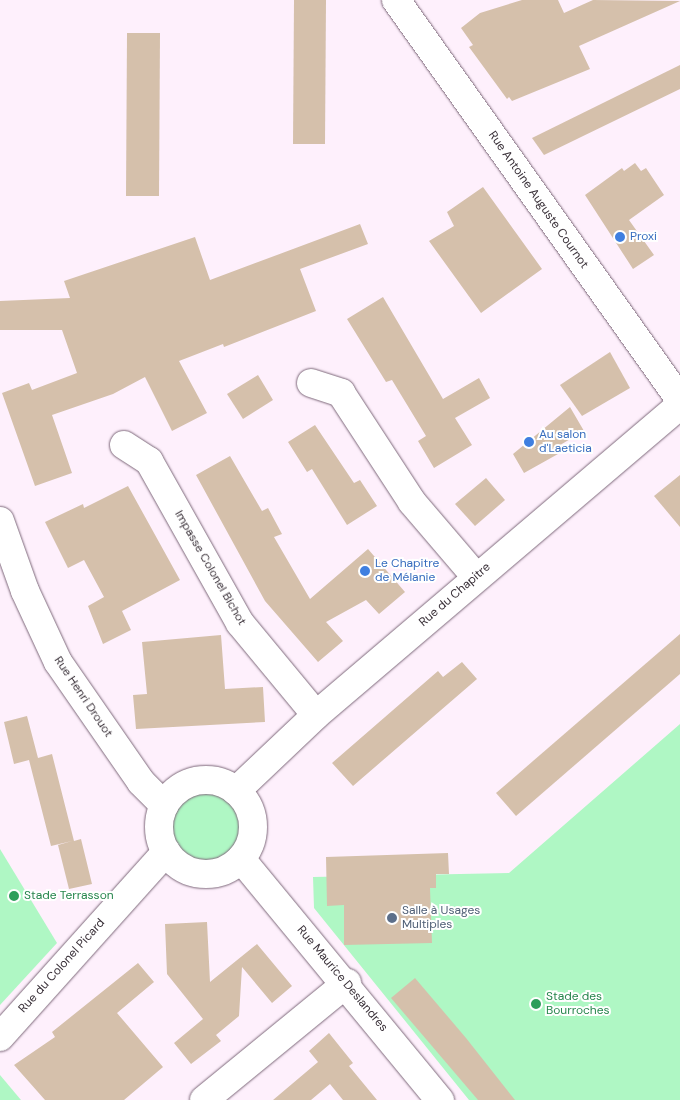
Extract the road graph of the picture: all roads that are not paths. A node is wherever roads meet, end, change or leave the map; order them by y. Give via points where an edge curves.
1 (396, 0) edge
2 (311, 383) dead end
3 (680, 400) edge
4 (680, 405) edge
5 (124, 445) dead end
6 (0, 520) edge
7 (476, 577) junction
8 (316, 715) junction
9 (236, 791) junction
10 (164, 806) junction
11 (166, 852) junction
12 (241, 859) junction
13 (347, 983) junction
14 (0, 1037) edge
15 (204, 1100) edge
16 (440, 1100) edge

1 - 3 street, Rue Antoine Auguste Cournot
2 - 7 street via 342,393 412,502
4 - 7 street, Rue du Chapitre
5 - 8 street, Impasse Colonel Bichot via 149,461 240,623
6 - 10 street, Rue Henri Drouot via 24,592 58,662 140,782
7 - 8 street, Rue du Chapitre
8 - 9 street, Rue du Chapitre
9 - 10 street via 224,784 197,781 172,794
9 - 12 street via 246,802 253,830
10 - 11 street via 160,837
11 - 12 street via 176,863 202,874 230,868
11 - 14 street, Rue du Colonel Picard
12 - 13 street, Rue Maurice Deslandres
13 - 15 street
13 - 16 street, Rue Maurice Deslandres

